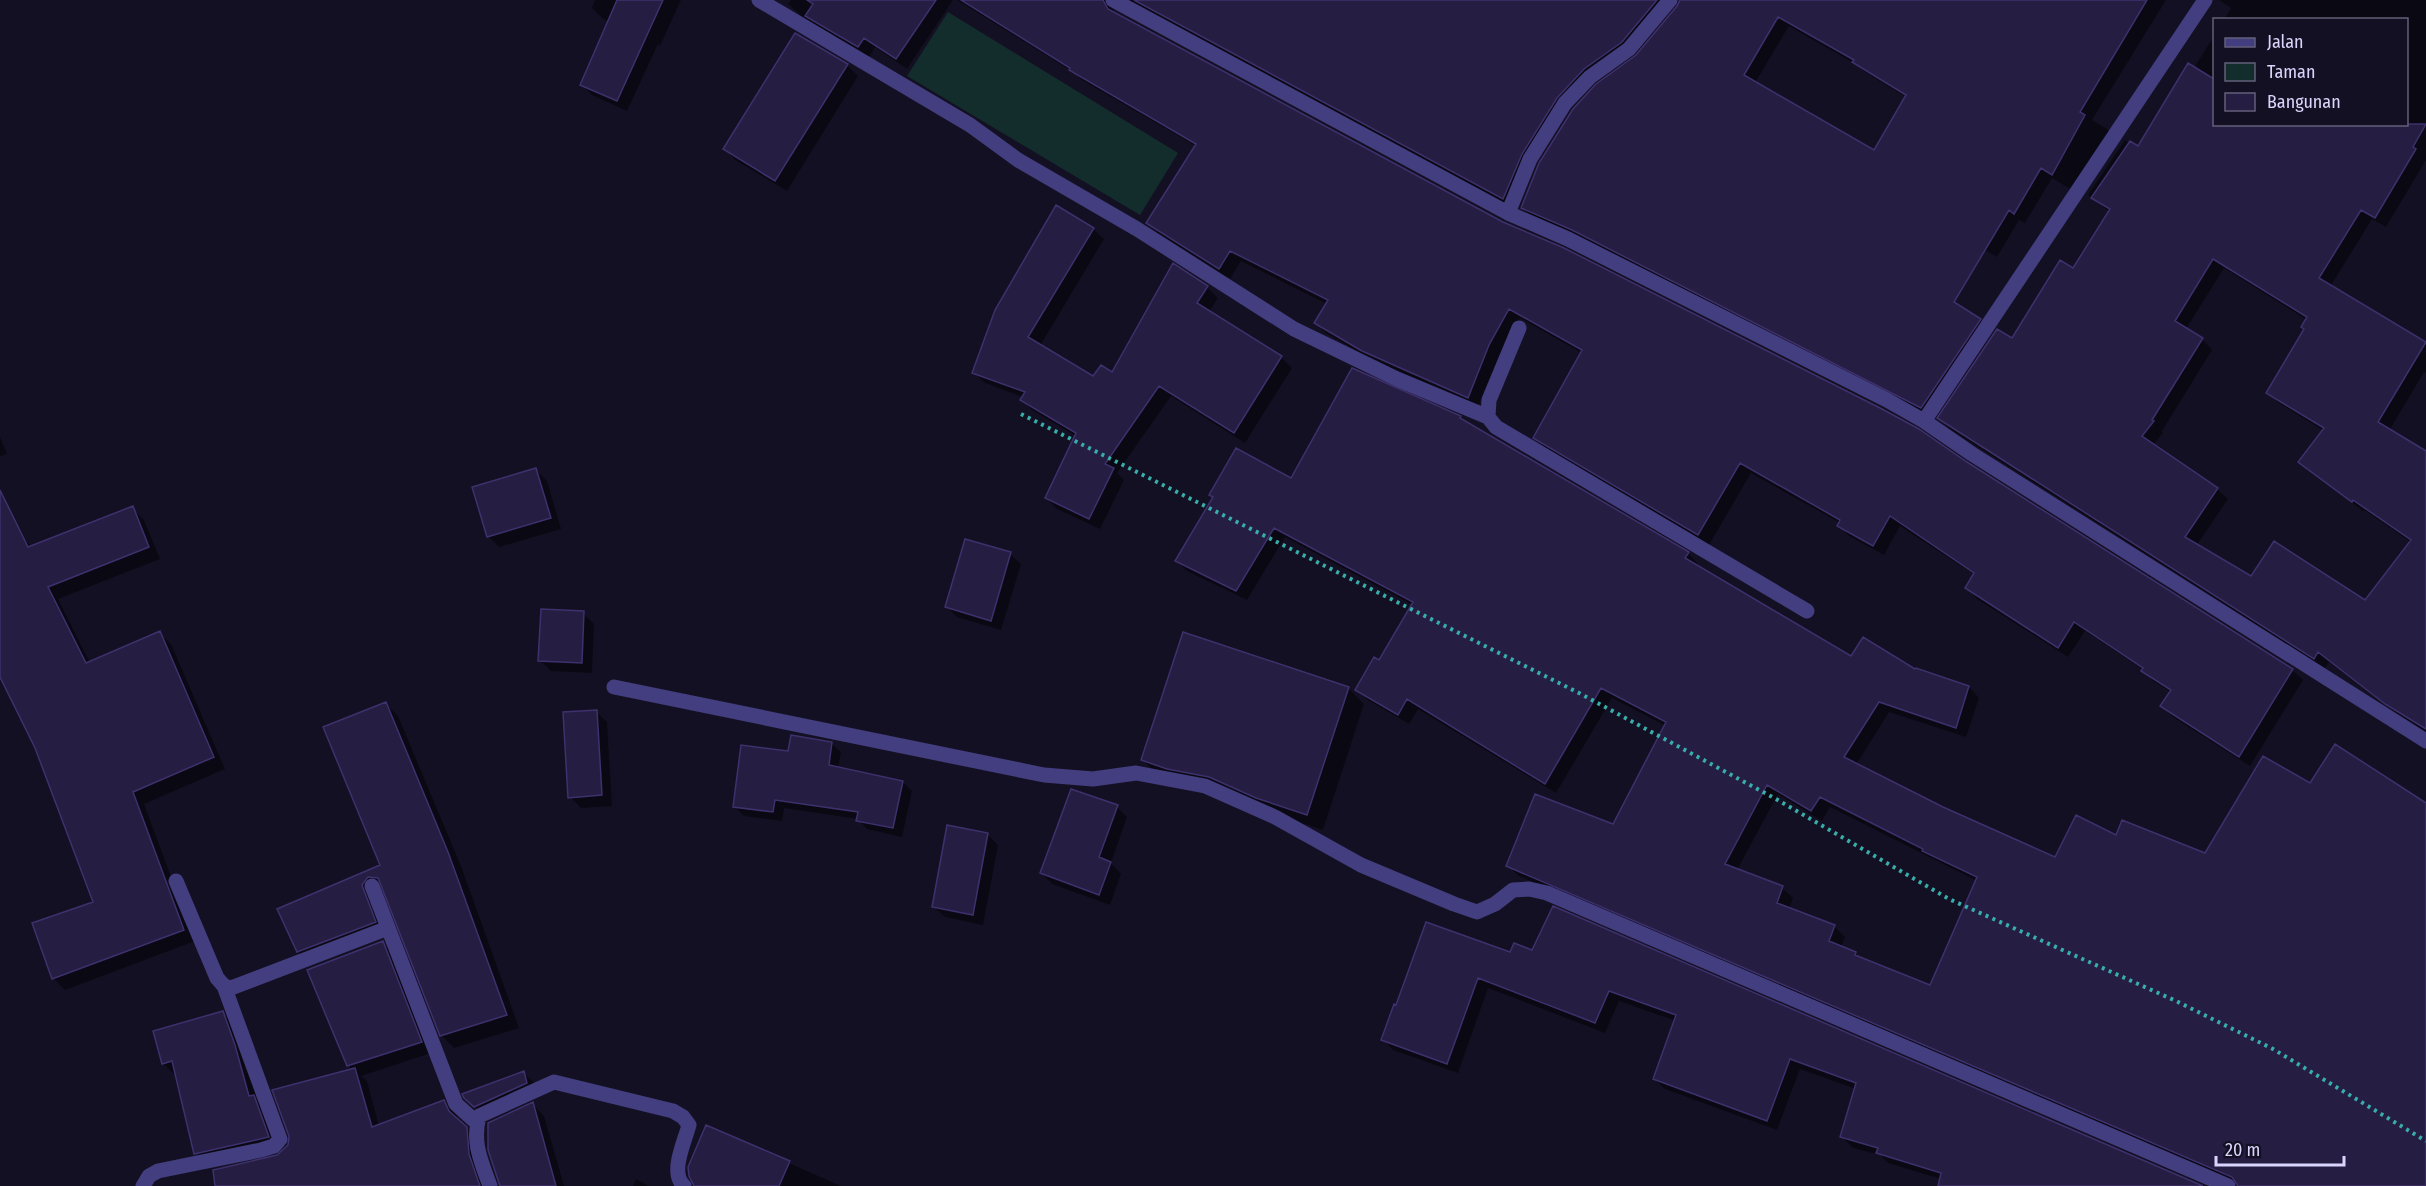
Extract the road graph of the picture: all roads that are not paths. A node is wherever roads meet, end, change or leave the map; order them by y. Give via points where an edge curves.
1 (759, 0) edge
2 (1113, 0) edge
3 (1670, 0) edge
4 (2205, 0) edge
5 (1508, 213) junction
6 (1519, 328) dead end
7 (1488, 417) junction
8 (1924, 421) junction
9 (1807, 611) dead end
10 (614, 687) dead end
11 (2426, 741) edge
12 (176, 881) dead end
13 (372, 886) dead end
14 (388, 928) junction
15 (224, 986) junction
16 (477, 1124) junction
17 (143, 1186) edge
18 (490, 1186) edge
19 (684, 1186) edge
20 (2228, 1186) edge

1 - 7 street via 970,125 1017,160 1137,229 1294,329
2 - 5 street
3 - 5 street via 1629,50 1590,77 1565,103 1530,159
4 - 8 street
5 - 8 street via 1568,239
6 - 7 street via 1489,400
7 - 9 street via 1496,427
8 - 11 street
10 - 20 street via 1044,775 1093,778 1136,773 1205,786 1275,817 1361,866 1461,907 1477,912 1513,890 1547,894
12 - 15 street via 217,978
13 - 14 street
14 - 15 street via 239,986
14 - 16 street via 456,1104
15 - 17 street via 280,1139 274,1146 261,1150 158,1171
16 - 18 street via 479,1157
16 - 19 street via 479,1116 554,1082 673,1111 689,1125 677,1169

